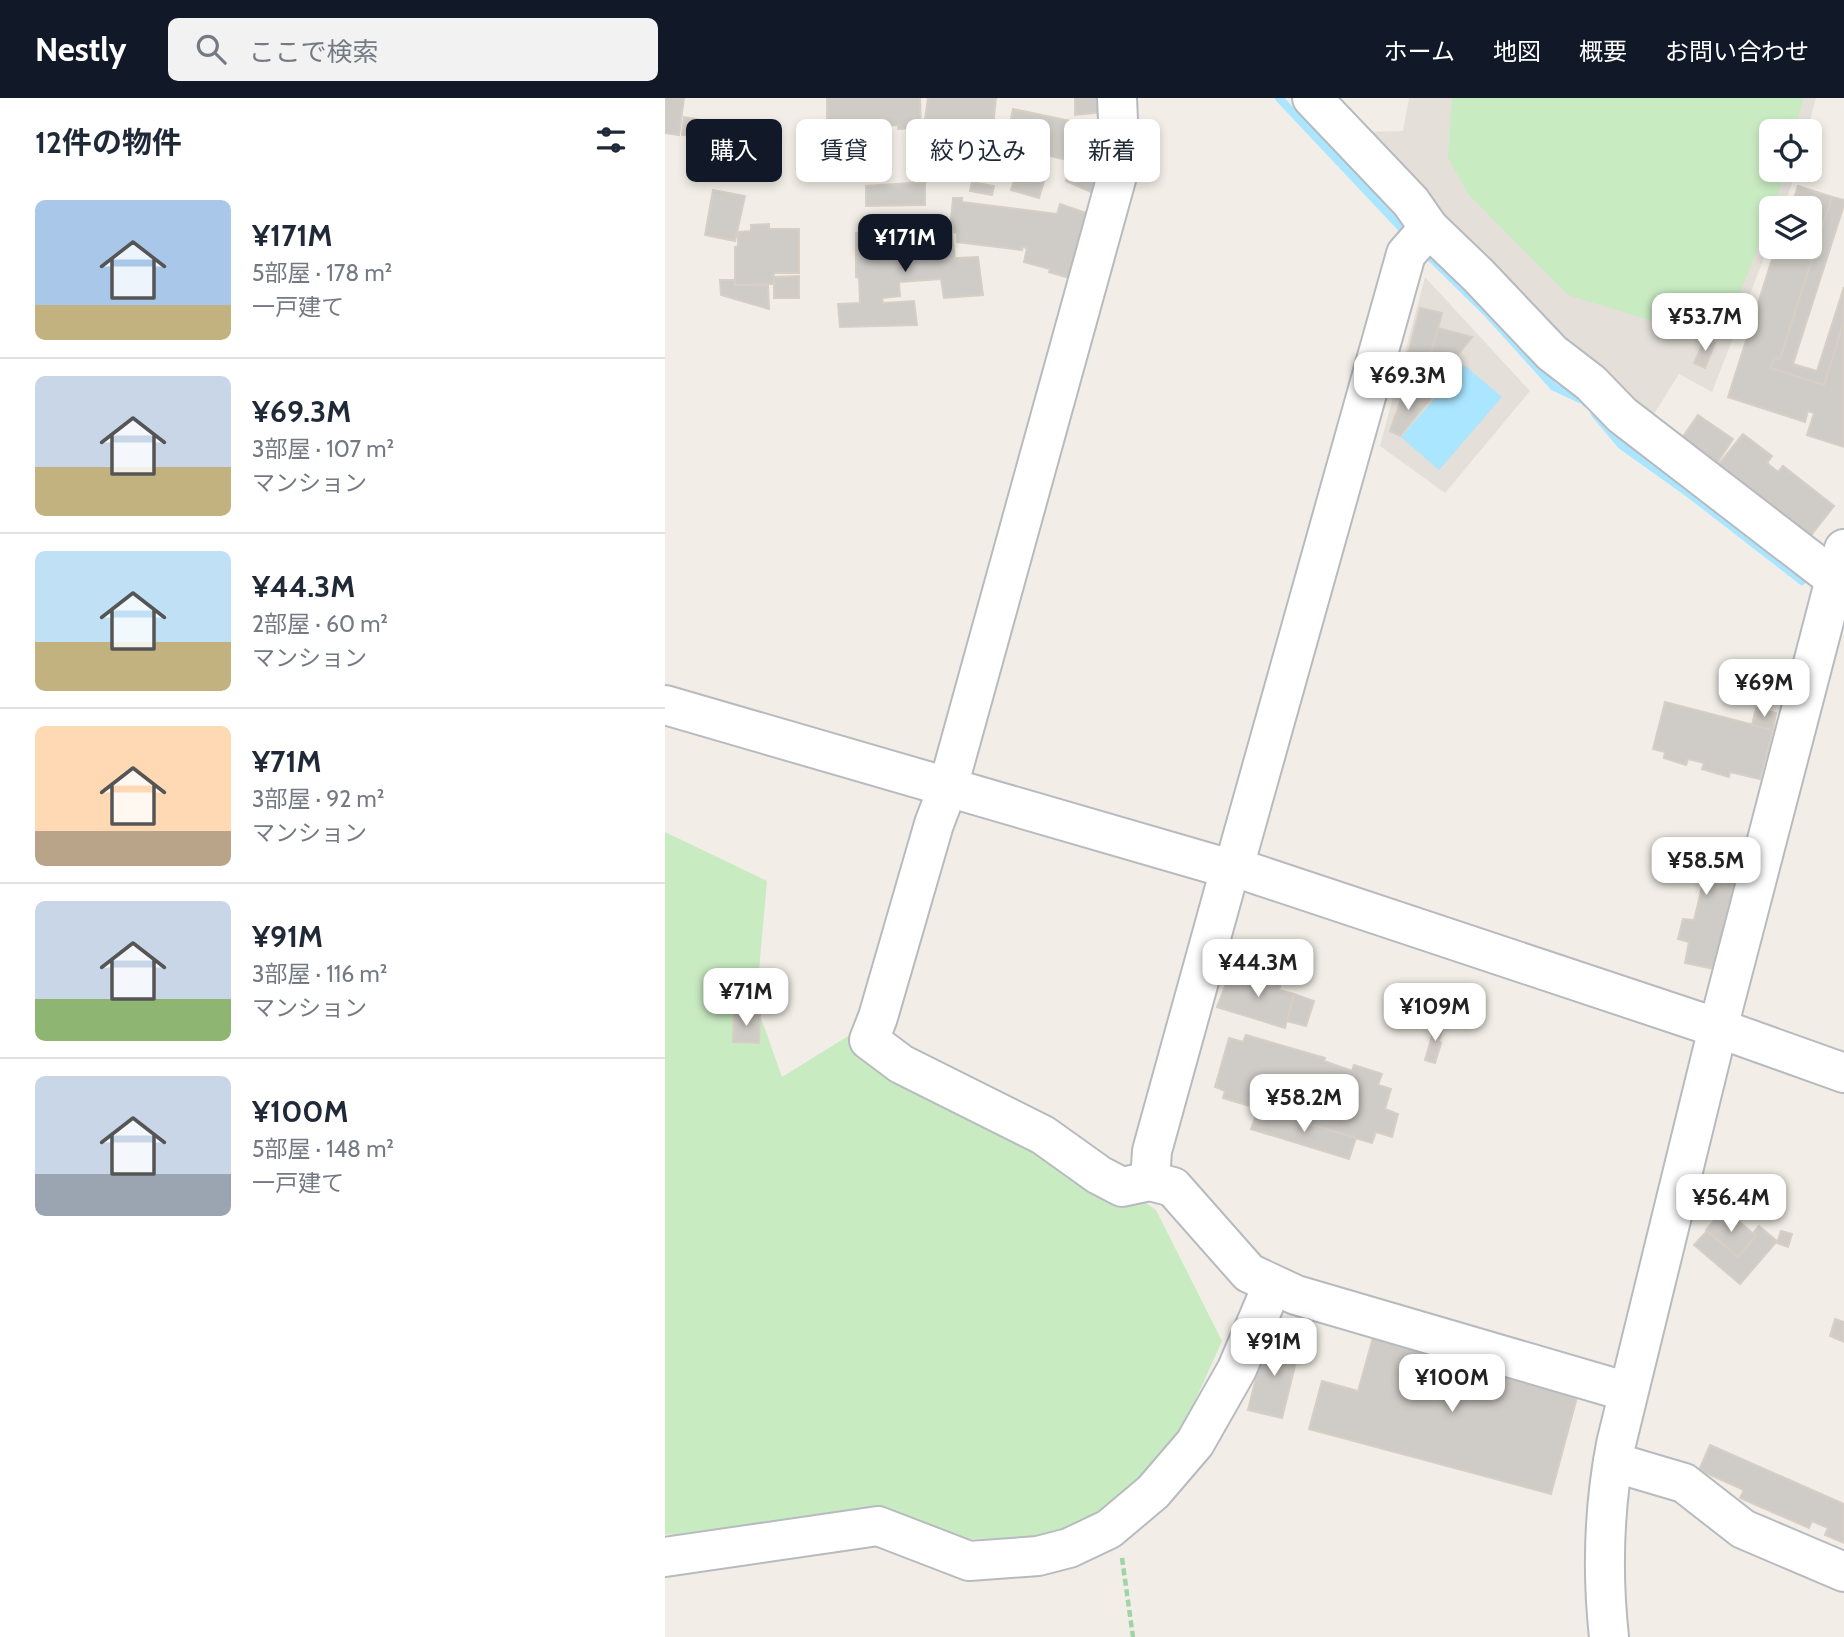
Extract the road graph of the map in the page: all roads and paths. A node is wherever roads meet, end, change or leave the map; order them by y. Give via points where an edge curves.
1 (1117, 98) edge
2 (1312, 98) edge
3 (1421, 238) junction
4 (1839, 564) edge
5 (665, 705) edge
6 (948, 787) junction
7 (1232, 868) junction
8 (1718, 1028) junction
9 (1844, 1073) edge
10 (1150, 1181) junction
11 (1272, 1286) junction
12 (1628, 1392) junction
13 (1613, 1462) junction
14 (1117, 1523) junction
15 (665, 1557) edge
16 (1844, 1572) edge
17 (1133, 1637) edge
18 (1609, 1637) edge

1 - 6 street via 1120,165
2 - 3 street via 1411,202
3 - 4 street via 1478,275 1552,353 1622,415
3 - 7 street
4 - 8 street
5 - 6 street
6 - 7 street
6 - 10 street via 869,1040 901,1064 1043,1135 1122,1187
7 - 8 street
7 - 10 street via 1152,1151
8 - 9 street
8 - 12 street
10 - 11 street via 1173,1187 1249,1273
11 - 12 street
11 - 14 street via 1237,1369 1195,1443 1153,1492
12 - 13 street
13 - 16 street via 1684,1483 1743,1529
13 - 18 street via 1605,1537
14 - 15 street via 1069,1548 1038,1556 969,1561 878,1526
14 - 17 path

